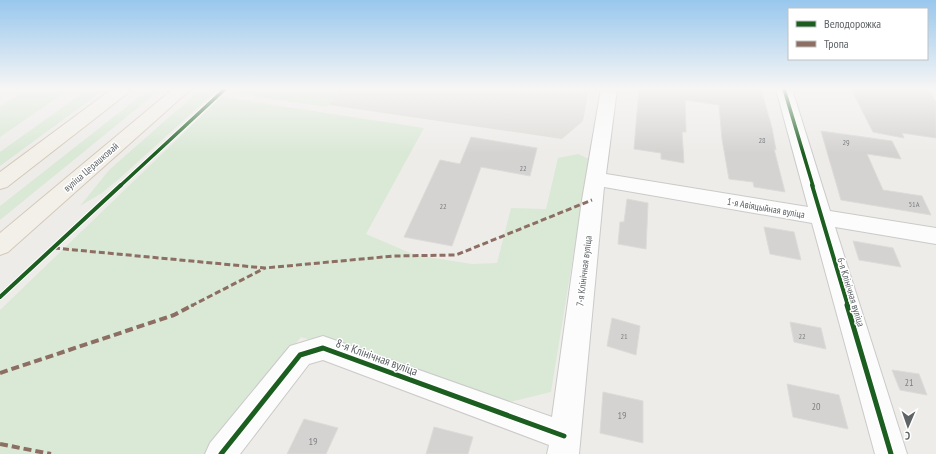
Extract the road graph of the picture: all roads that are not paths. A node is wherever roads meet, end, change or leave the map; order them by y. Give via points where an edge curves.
1 (95, 110) edge
2 (157, 110) edge
3 (606, 110) edge
4 (790, 110) edge
5 (595, 179) junction
6 (0, 182) edge
7 (821, 218) junction
8 (936, 236) edge
9 (0, 246) edge
10 (563, 445) edge
11 (221, 454) edge
12 (891, 454) edge

1 - 6 main road
2 - 9 main road, вуліца Церашковай
3 - 5 street, 7-я Клінічная вуліца
4 - 7 street, 6-я Клінічная вуліца
5 - 7 street, 1-я Авіяцыйная вуліца
5 - 10 street, 7-я Клінічная вуліца
7 - 8 street, 1-я Авіяцыйная вуліца
7 - 12 street, 6-я Клінічная вуліца
10 - 11 street, 8-я Клінічная вуліца via 323,348 300,355

